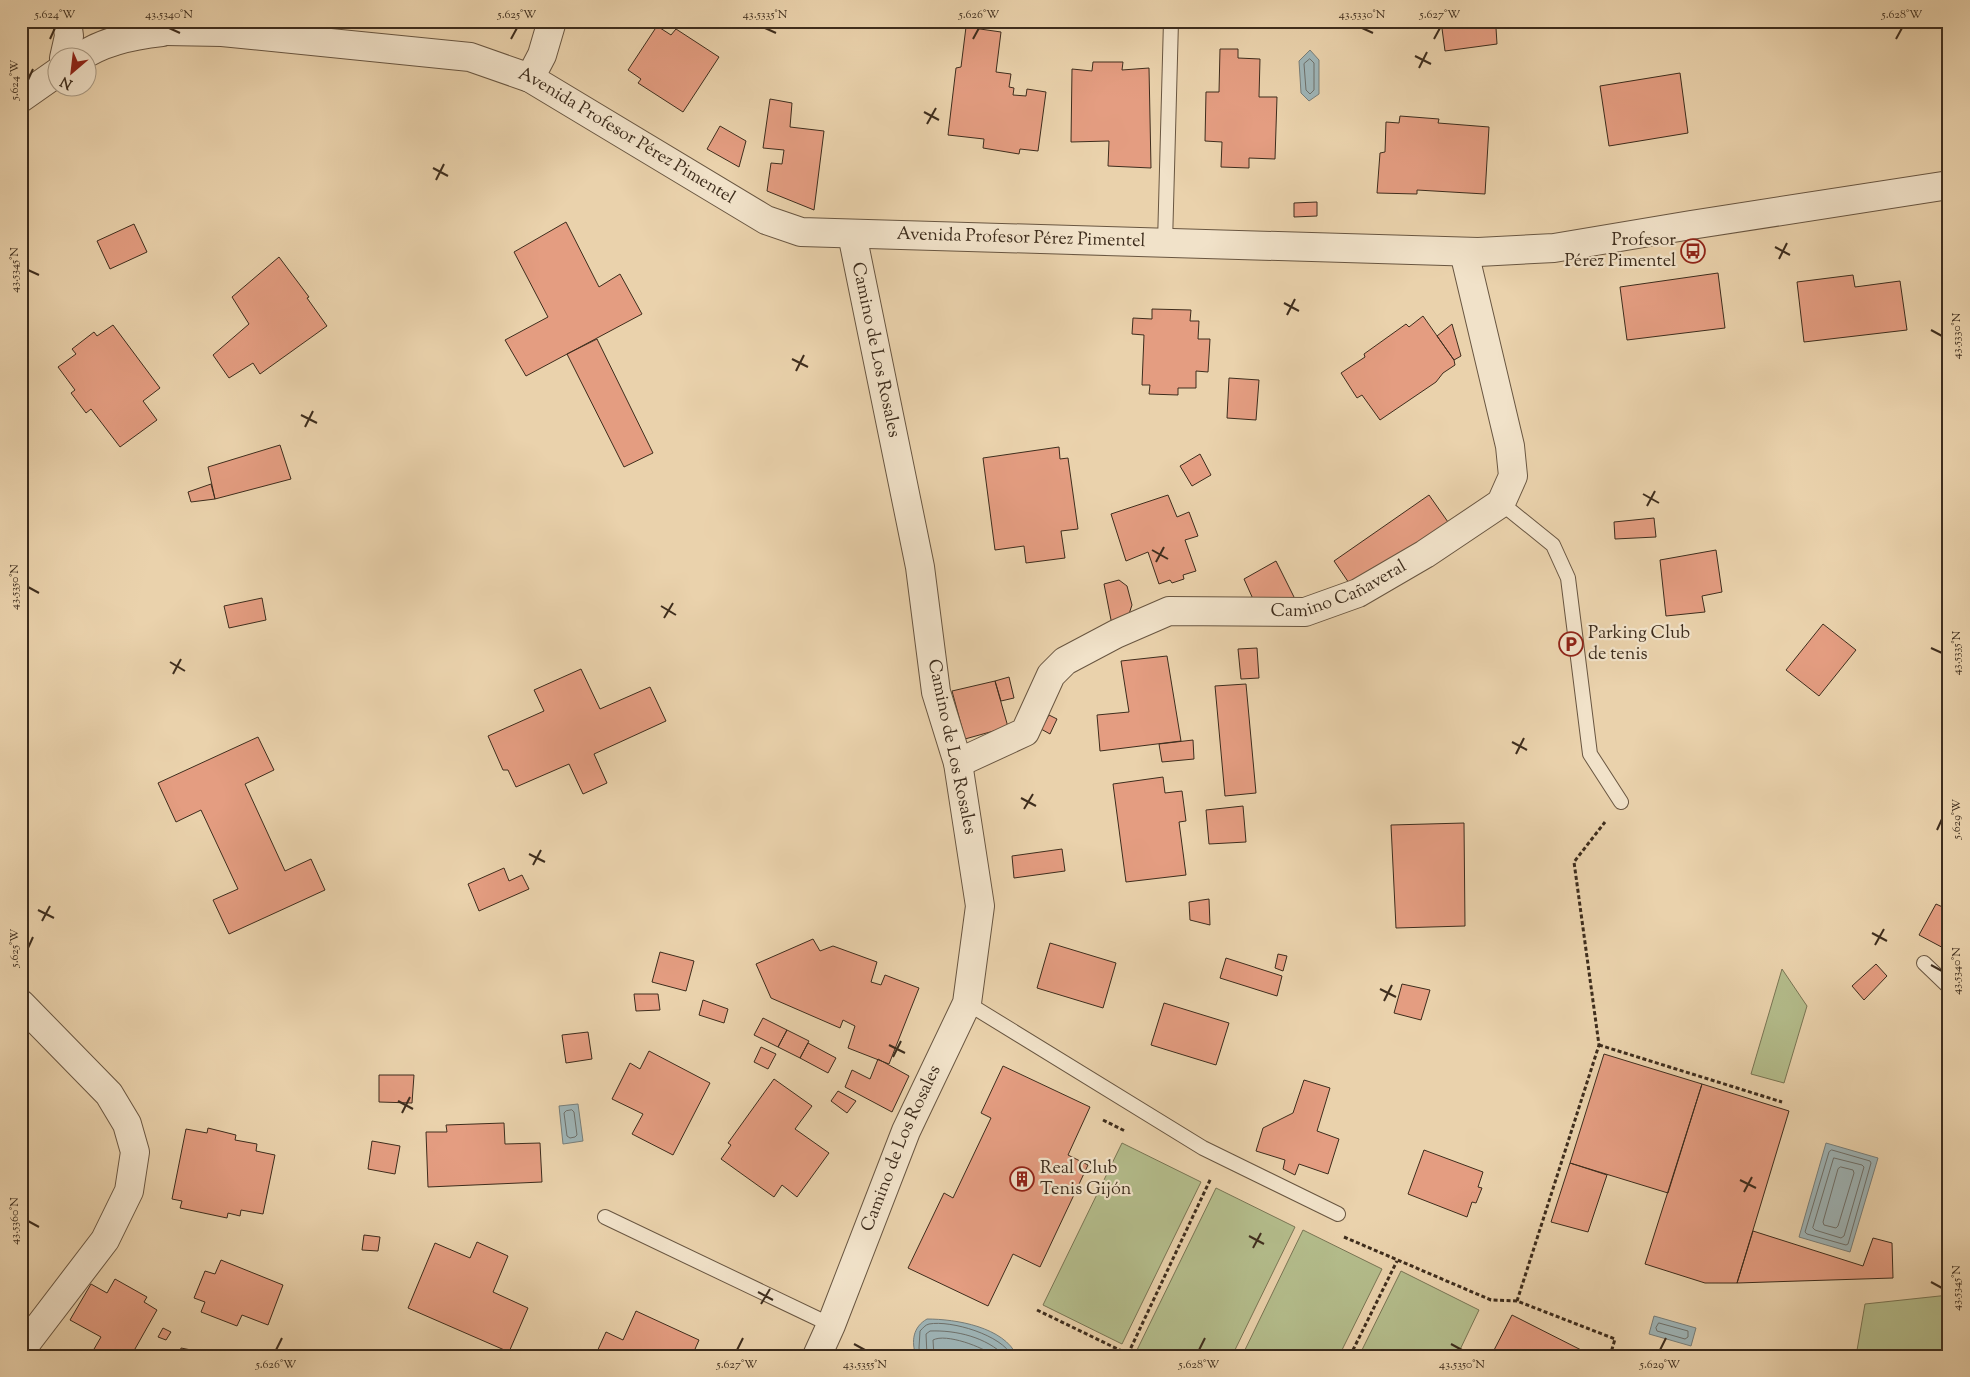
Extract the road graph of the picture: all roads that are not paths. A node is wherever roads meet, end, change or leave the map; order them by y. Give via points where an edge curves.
1 (67, 21) edge
2 (137, 21) edge
3 (552, 21) edge
4 (1171, 21) edge
5 (166, 32) junction
6 (66, 48) edge
7 (97, 48) edge
8 (530, 78) junction
9 (48, 79) edge
10 (21, 98) edge
11 (1949, 185) edge
12 (852, 234) junction
13 (1165, 243) junction
14 (1464, 252) junction
15 (1501, 503) junction
16 (958, 763) junction
17 (1621, 802) road end
18 (1924, 963) dead end
19 (1949, 987) edge
20 (967, 1003) junction
21 (21, 1004) edge
22 (1338, 1214) dead end
23 (605, 1217) dead end
24 (831, 1325) junction
25 (21, 1350) edge
26 (817, 1356) edge

1 - 6 street
2 - 5 street, Avenida Profesor Pérez Pimentel
3 - 8 street via 542,55
4 - 13 lane
5 - 7 street via 128,36
5 - 8 street, Avenida Profesor Pérez Pimentel via 222,32 470,58
8 - 12 street, Avenida Profesor Pérez Pimentel via 766,220 800,232
9 - 10 street
11 - 14 street, Avenida Profesor Pérez Pimentel via 1554,248
12 - 13 street, Avenida Profesor Pérez Pimentel
12 - 16 street, Camino de Los Rosales via 920,567 936,692
13 - 14 street, Avenida Profesor Pérez Pimentel
14 - 15 street via 1510,446 1513,476
15 - 16 street, Camino Cañaveral via 1425,554 1358,593 1305,612 1169,612 1116,634 1065,661 1052,675 1025,732
15 - 17 lane via 1553,545 1568,578 1590,754
16 - 20 street, Camino de Los Rosales via 980,906
18 - 19 lane
20 - 22 lane via 1203,1148
20 - 24 street, Camino de Los Rosales via 906,1131
21 - 25 street via 109,1094 127,1124 135,1152 129,1191 105,1240
23 - 24 lane
24 - 26 street, Camino de Los Rosales

